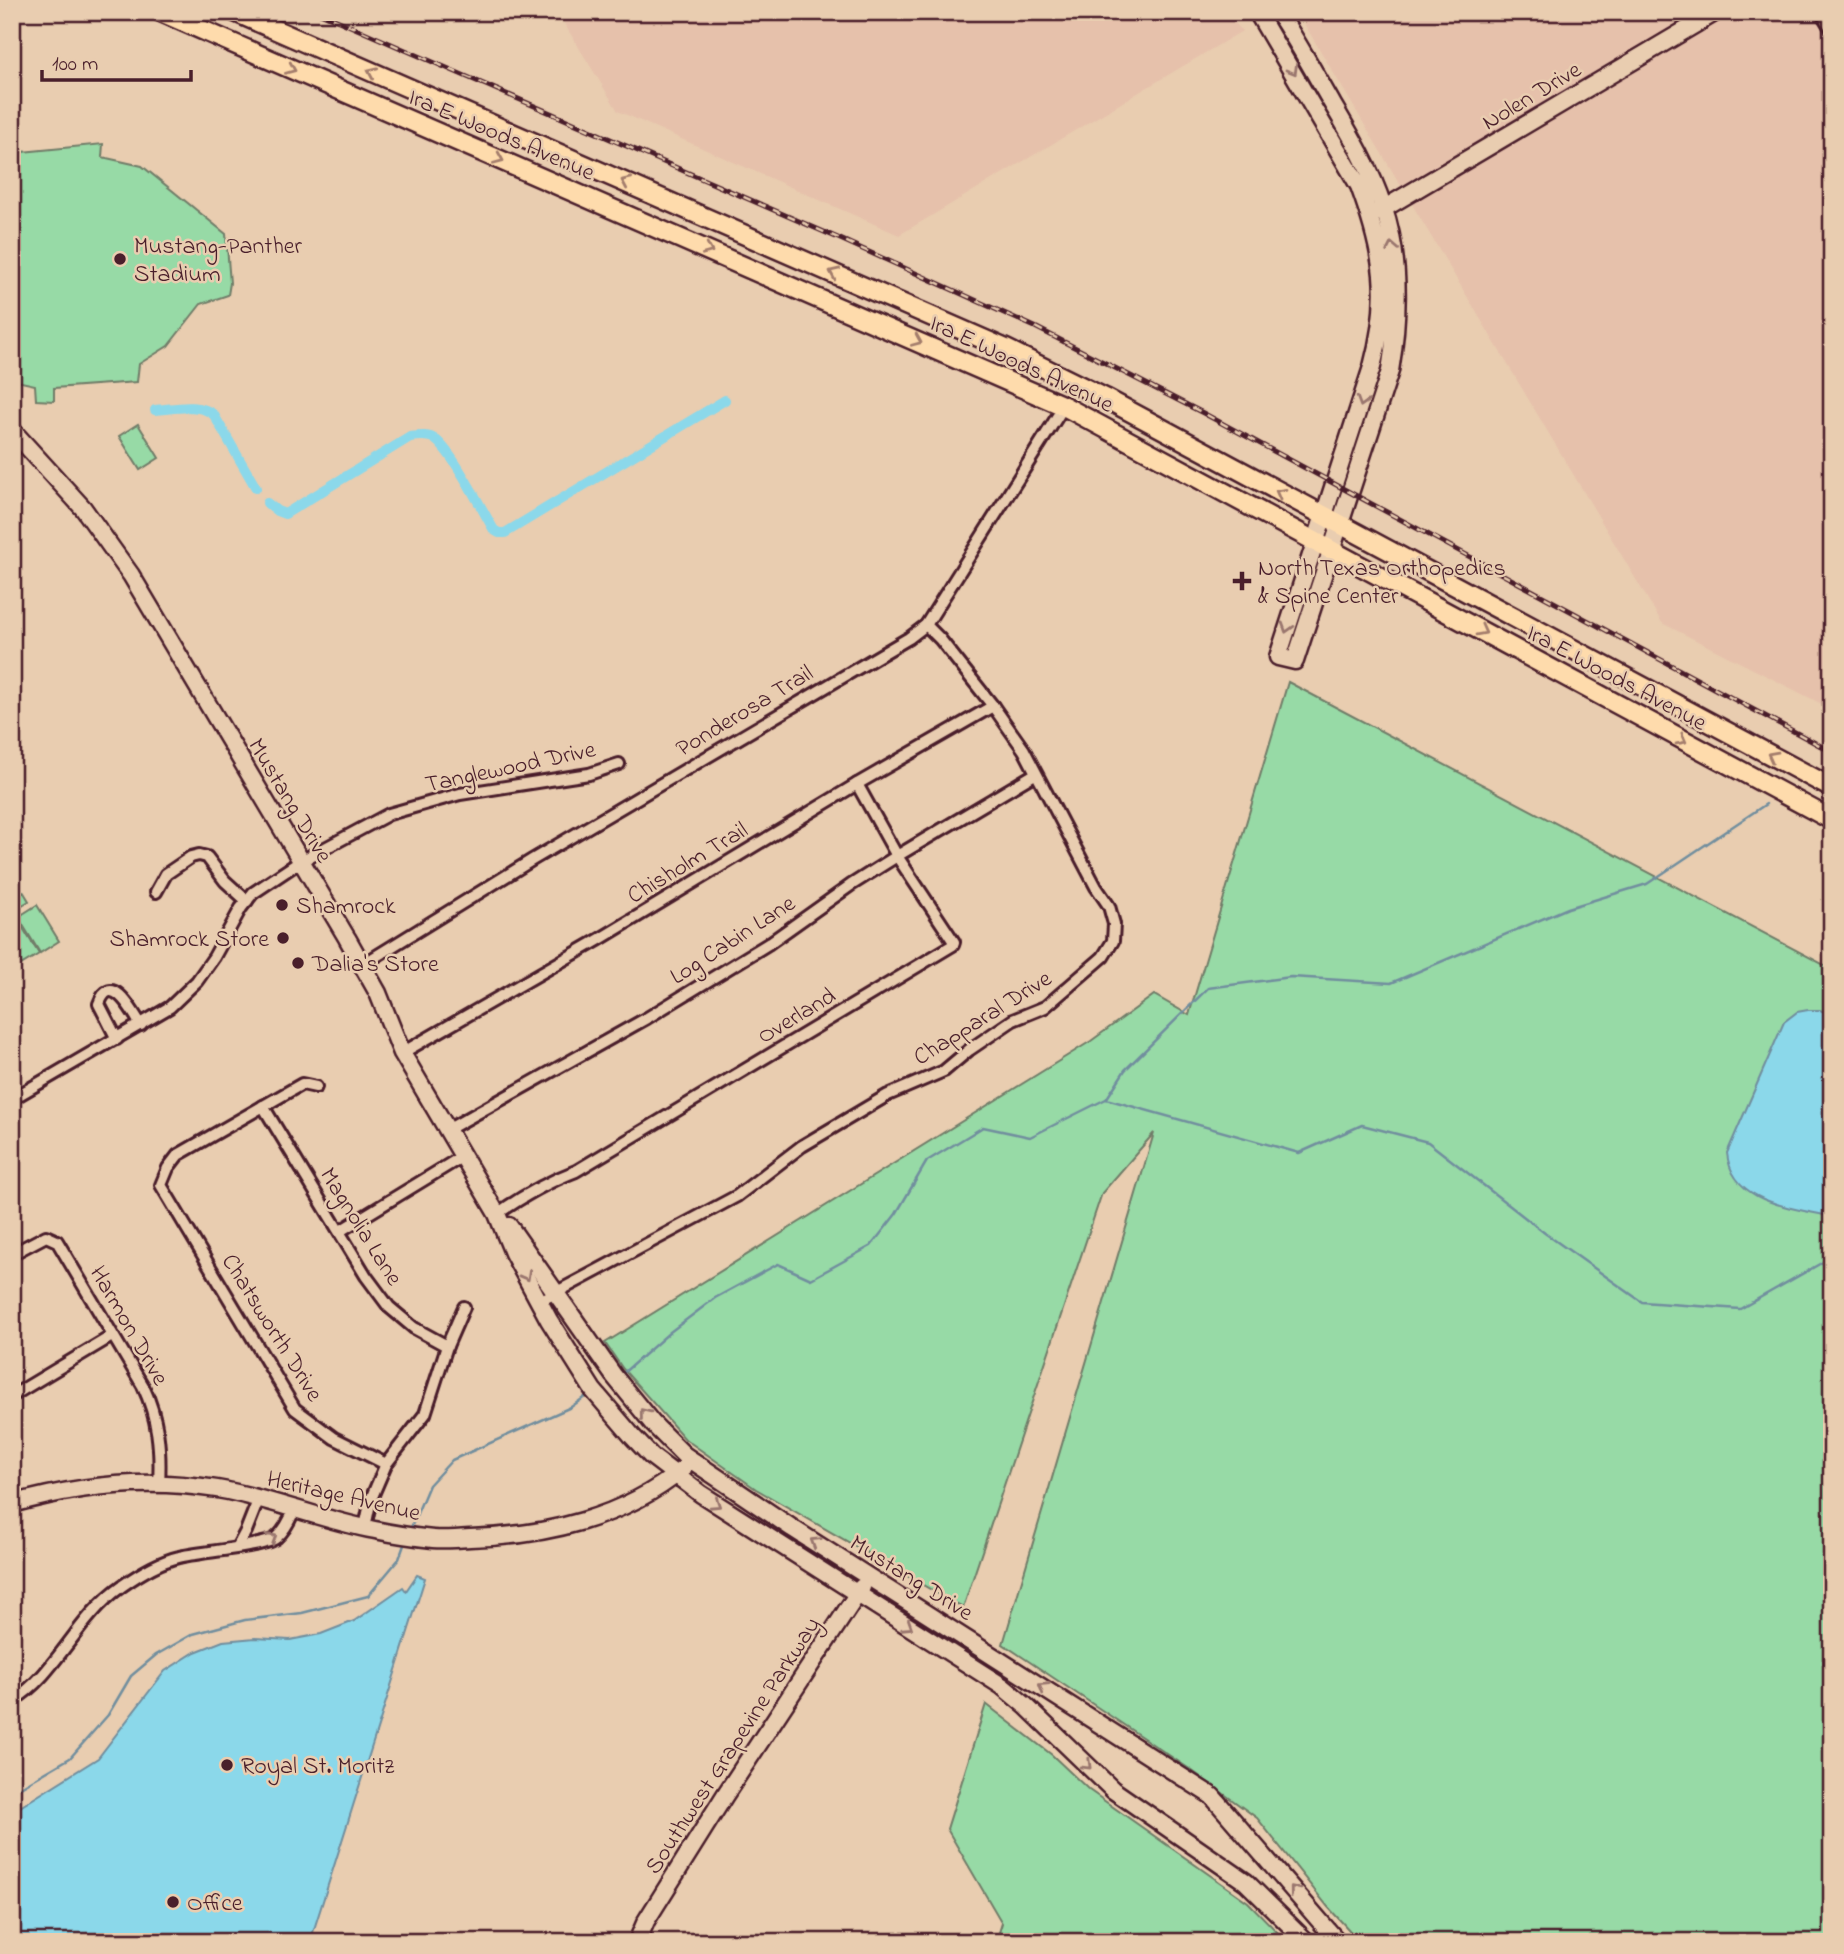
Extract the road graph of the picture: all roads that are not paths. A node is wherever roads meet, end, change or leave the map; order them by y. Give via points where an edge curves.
1 (161, 12) edge
2 (235, 12) edge
3 (1257, 12) edge
4 (1278, 12) edge
5 (1716, 12) edge
6 (1821, 12) edge
7 (1832, 30) edge
8 (1384, 208) junction
9 (1370, 217) junction
10 (868, 288) junction
11 (857, 315) junction
12 (1388, 338) junction
13 (1064, 407) junction
14 (12, 430) edge
15 (1322, 517) junction
16 (1340, 525) junction
17 (1314, 541) junction
18 (1332, 550) junction
19 (926, 625) junction
20 (1668, 700) junction
21 (993, 706) junction
22 (1640, 717) junction
23 (619, 764) dead end
24 (1035, 774) junction
25 (857, 784) junction
26 (1832, 788) edge
27 (1832, 820) edge
28 (897, 856) junction
29 (301, 861) junction
30 (156, 892) dead end
31 (247, 901) junction
32 (362, 965) junction
33 (141, 1025) junction
34 (117, 1039) junction
35 (402, 1053) junction
36 (316, 1087) dead end
37 (12, 1099) edge
38 (263, 1106) junction
39 (447, 1130) junction
40 (463, 1156) junction
41 (497, 1214) junction
42 (340, 1230) junction
43 (12, 1254) edge
44 (555, 1292) junction
45 (540, 1301) junction
46 (464, 1307) dead end
47 (112, 1336) junction
48 (447, 1346) junction
49 (12, 1396) edge
50 (693, 1461) junction
51 (386, 1464) junction
52 (676, 1475) junction
53 (159, 1484) junction
54 (259, 1498) junction
55 (12, 1504) edge
56 (294, 1510) junction
57 (365, 1527) junction
58 (238, 1546) junction
59 (870, 1577) junction
60 (857, 1593) junction
61 (14, 1696) edge
62 (637, 1942) edge
63 (1307, 1942) edge
64 (1338, 1942) edge

1 -> 11 main road, Ira E Woods Avenue
10 -> 2 main road, Ira E Woods Avenue
3 -> 9 main road via 1359,186
4 - 8 main road via 1358,148
5 - 8 main road, Nolen Drive
6 - 7 street
8 - 9 main road, Nolen Drive
12 -> 8 main road via 1395,267
9 - 12 main road via 1384,280
10 - 11 main road
15 -> 10 main road, Ira E Woods Avenue via 1105,398
11 -> 13 main road, Ira E Woods Avenue
12 -> 15 main road
12 - 16 main road via 1390,371
13 - 17 main road, Ira E Woods Avenue
13 - 19 street, Ponderosa Trail
14 - 29 main road, Mustang Drive via 83,508 131,575
15 - 16 main road, Ira E Woods Avenue
15 - 17 main road
16 - 18 main road
16 - 20 main road, Ira E Woods Avenue
17 - 18 main road, Ira E Woods Avenue
17 -> 18 main road via 1278,657 1294,661
18 -> 22 main road, Ira E Woods Avenue
19 - 21 street, Chapparal Drive
19 - 32 street, Ponderosa Trail
20 - 22 main road via 1647,706
26 -> 20 main road, Ira E Woods Avenue
21 - 24 street, Chapparal Drive
21 - 25 street, Chisholm Trail
22 -> 27 main road, Ira E Woods Avenue
23 - 29 street, Tanglewood Drive via 589,774 460,794 389,814
24 - 28 street, Log Cabin Lane
24 - 44 street, Chapparal Drive via 1110,906 1113,941 1104,957 1045,1007 1013,1020 944,1071 888,1094 802,1146 737,1196
25 - 28 street, Overland
25 - 35 street, Chisholm Trail
28 - 39 street, Log Cabin Lane via 680,998
28 - 41 street, Overland via 953,945
29 - 31 street, Tanglewood Drive
29 - 32 main road, Mustang Drive
30 - 31 street via 166,874 200,855
31 - 33 street, Tanglewood Drive via 197,981 170,1007
32 - 35 main road, Mustang Drive
33 - 34 street, Tanglewood Drive
33 - 34 street via 117,992 102,996 99,1004
34 - 37 street, Tanglewood Drive
35 - 39 main road, Mustang Drive
36 - 38 street via 302,1084
38 - 42 street, Magnolia Lane
38 - 51 street, Chatsworth Drive via 177,1155 161,1185 295,1409 314,1426
39 - 40 main road, Mustang Drive
40 - 41 main road, Mustang Drive
40 - 42 street
41 - 44 main road, Mustang Drive
41 -> 45 main road, Mustang Drive
42 - 48 street, Magnolia Lane via 389,1307
43 - 47 street, Harmon Drive via 38,1240 49,1237 57,1241
44 - 45 street, Chapparal Drive
50 -> 44 main road, Mustang Drive via 653,1424
45 - 52 main road, Mustang Drive via 593,1390 652,1456
46 - 48 street
47 - 49 street
47 - 53 street, Harmon Drive via 153,1408 161,1452
48 - 51 street via 425,1414
50 - 52 main road, Heritage Avenue
59 -> 50 main road, Mustang Drive
51 - 57 street
52 - 57 main road, Heritage Avenue via 635,1501 592,1518 519,1535 434,1539
52 -> 60 main road, Mustang Drive
53 - 54 main road, Heritage Avenue
53 - 55 main road, Heritage Avenue via 72,1490
54 - 56 main road, Heritage Avenue
54 - 58 street
56 - 57 main road, Heritage Avenue
58 -> 56 street via 266,1544 277,1538
58 - 61 street via 166,1561 123,1585 99,1603 44,1675
59 - 60 main road, Southwest Grapevine Parkway
64 -> 59 main road, Mustang Drive via 1212,1796
60 - 62 main road, Southwest Grapevine Parkway via 646,1921
60 -> 63 main road, Mustang Drive via 1002,1686 1113,1790 1246,1882

